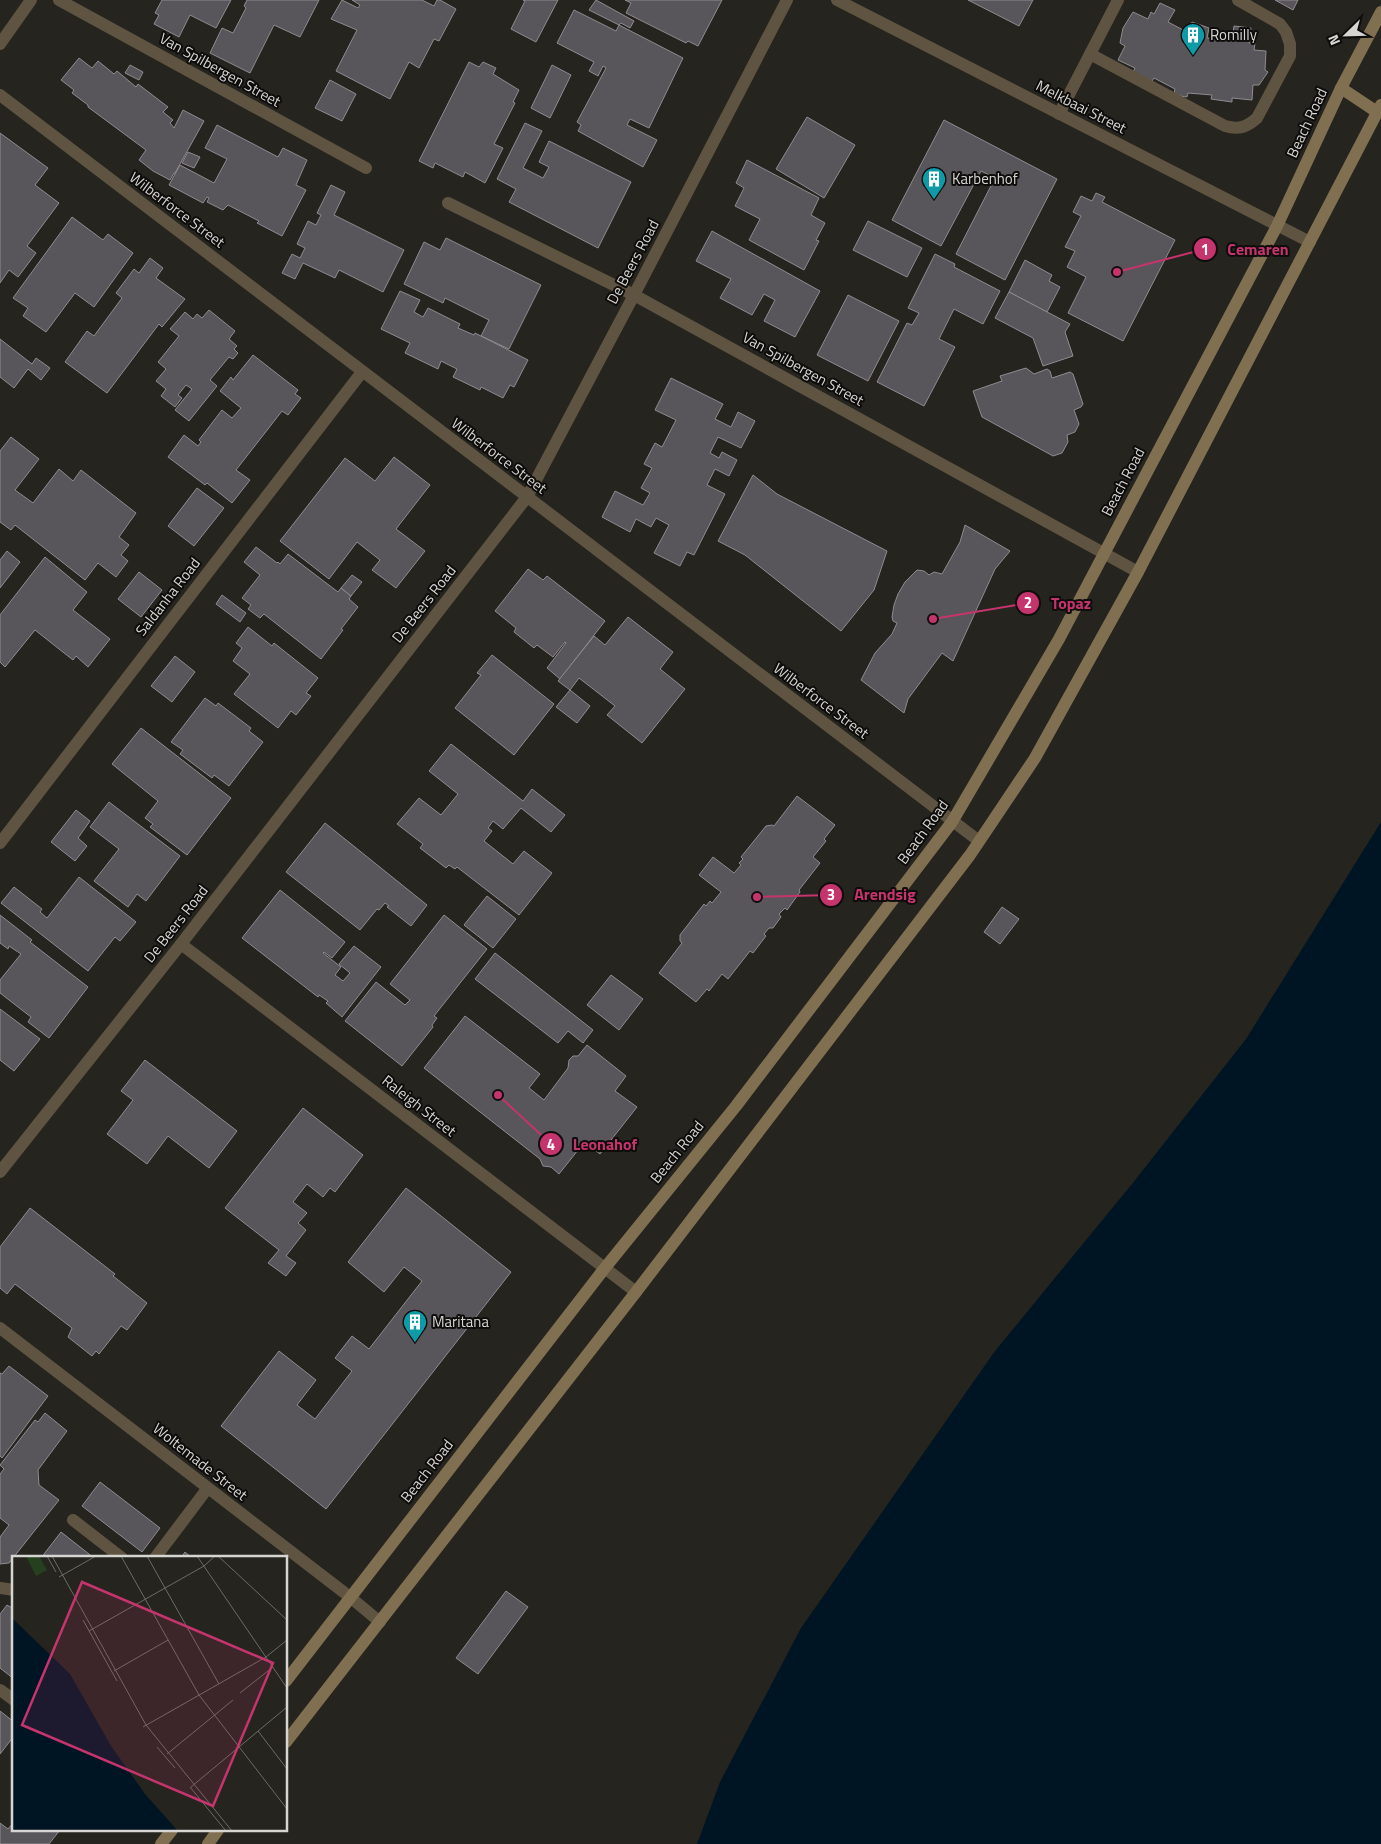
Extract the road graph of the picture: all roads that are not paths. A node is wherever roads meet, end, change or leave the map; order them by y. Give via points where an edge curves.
1 (31, 0) edge
2 (59, 0) edge
3 (787, 0) edge
4 (837, 0) edge
5 (1118, 0) edge
6 (1238, 0) edge
7 (1381, 12) edge
8 (0, 44) edge
9 (1090, 54) junction
10 (1341, 88) junction
11 (0, 95) edge
12 (1379, 108) edge
13 (1059, 114) junction
14 (366, 168) dead end
15 (448, 203) dead end
16 (1277, 226) junction
17 (1310, 242) junction
18 (634, 295) junction
19 (362, 372) junction
20 (527, 497) junction
21 (1104, 553) junction
22 (1138, 572) junction
23 (952, 822) junction
24 (0, 842) edge
25 (979, 842) junction
26 (182, 944) junction
27 (0, 1172) edge
28 (604, 1269) junction
29 (636, 1292) junction
30 (0, 1328) edge
31 (208, 1489) junction
32 (73, 1520) dead end
33 (119, 1556) edge
34 (157, 1556) edge
35 (350, 1597) junction
36 (380, 1622) junction
37 (288, 1678) edge
38 (0, 1690) edge
39 (12, 1699) edge
40 (288, 1739) edge
41 (170, 1832) edge
42 (217, 1832) edge
43 (161, 1844) edge
44 (208, 1844) edge

1 - 8 street
2 - 14 street, Van Spilbergen Street
3 - 18 street, De Beers Road
4 - 13 street, Melkbaai Street
5 - 9 street
6 - 9 street via 1280,24 1290,44 1290,56 1257,118 1250,125 1240,128 1225,126
7 - 10 main road, Beach Road
9 - 13 street
10 - 12 main road
10 - 16 main road, Beach Road
11 - 19 street, Wilberforce Street
12 - 17 main road
13 - 16 street, Melkbaai Street
15 - 18 street, Van Spilbergen Street
16 - 17 street, Melkbaai Street
16 - 21 main road, Beach Road
17 - 22 main road
18 - 20 street, De Beers Road
18 - 21 street, Van Spilbergen Street
19 - 20 street, Wilberforce Street
19 - 24 street, Saldanha Road
20 - 23 street, Wilberforce Street
20 - 26 street, De Beers Road
21 - 22 street, Van Spilbergen Street
21 - 23 main road, Beach Road via 1059,639
22 - 25 main road via 1035,758
23 - 25 street, Wilberforce Street
23 - 28 main road, Beach Road via 736,1106
25 - 29 main road
26 - 27 street, De Beers Road
26 - 28 street, Raleigh Street
28 - 29 street, Raleigh Street
28 - 35 main road, Beach Road
29 - 36 main road
30 - 31 street, Woltemade Street
31 - 34 street
31 - 35 street, Woltemade Street
32 - 33 street
35 - 36 street, Woltemade Street
35 - 37 main road, Beach Road
36 - 40 main road
38 - 39 street
41 - 43 main road
42 - 44 main road

